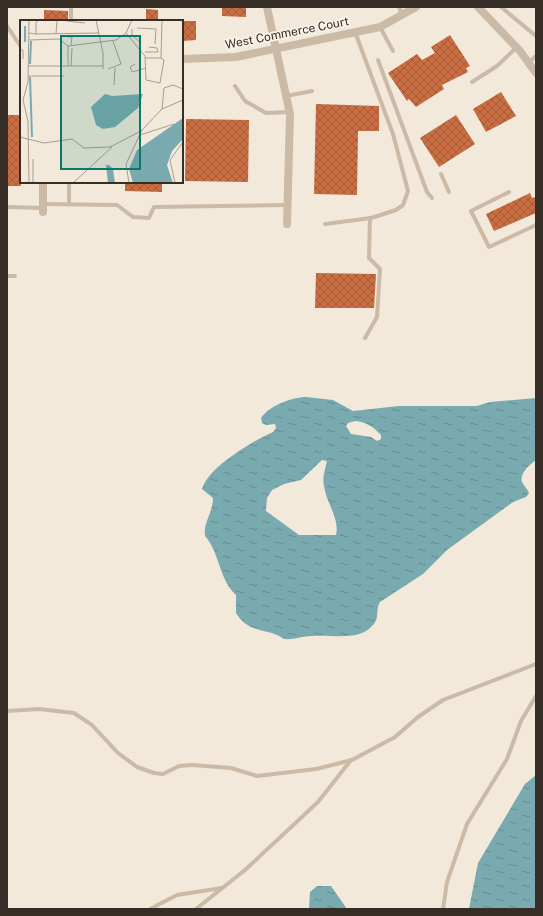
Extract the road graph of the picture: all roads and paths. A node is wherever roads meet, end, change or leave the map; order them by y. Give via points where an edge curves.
1 (71, 7) edge
2 (267, 7) edge
3 (416, 7) edge
4 (478, 7) edge
5 (501, 7) edge
6 (401, 11) edge
7 (71, 20) edge
8 (7, 26) edge
9 (380, 27) junction
10 (355, 32) junction
11 (536, 36) edge
12 (20, 46) edge
13 (276, 48) junction
14 (517, 48) junction
15 (392, 51) dead end
16 (536, 56) edge
17 (183, 59) edge
18 (378, 60) dead end
19 (529, 63) junction
20 (536, 73) edge
21 (472, 82) dead end
22 (236, 86) dead end
23 (312, 91) dead end
24 (286, 96) junction
25 (289, 112) junction
26 (441, 174) dead end
27 (43, 183) edge
28 (69, 183) edge
29 (450, 192) dead end
30 (509, 192) dead end
31 (432, 198) dead end
32 (69, 204) junction
33 (287, 205) junction
34 (7, 207) edge
35 (43, 208) junction
36 (370, 218) junction
37 (287, 224) dead end
38 (325, 224) dead end
39 (536, 225) edge
40 (7, 276) edge
41 (14, 276) dead end
42 (365, 338) dead end
43 (536, 664) edge
44 (536, 696) edge
45 (7, 711) edge
46 (352, 760) junction
47 (223, 888) junction
48 (150, 909) edge
49 (196, 909) edge
50 (443, 909) edge

1 - 7 lane
2 - 13 street
3 - 6 street, West Commerce Court
4 - 14 street
5 - 11 lane
6 - 9 street, West Commerce Court
8 - 12 lane
9 - 10 street, West Commerce Court
9 - 15 lane
10 - 13 street, West Commerce Court
10 - 36 lane via 393,134 408,186 402,205 396,210
13 - 17 street, West Commerce Court via 236,57
13 - 24 street
14 - 19 street
14 - 21 lane via 497,66
16 - 19 lane
18 - 31 lane via 427,192
19 - 20 street
22 - 25 lane via 245,101 266,113
23 - 24 lane
24 - 25 street
25 - 33 street
26 - 29 lane
27 - 35 street
28 - 32 lane
30 - 39 lane via 471,211 489,247
32 - 33 lane via 117,205 133,217 143,218 149,218 154,207
32 - 35 lane
33 - 37 street
34 - 35 lane
36 - 38 lane
36 - 42 lane via 368,258 380,269 378,317
40 - 41 lane
43 - 46 lane via 443,700 395,736
44 - 50 lane via 521,721 507,759 467,824 447,882
45 - 46 lane via 39,709 74,713 92,725 118,753 137,767 154,773 164,774 179,766 192,765 231,768 257,776 316,769
46 - 47 lane via 318,802
47 - 48 lane via 177,895
47 - 49 lane

